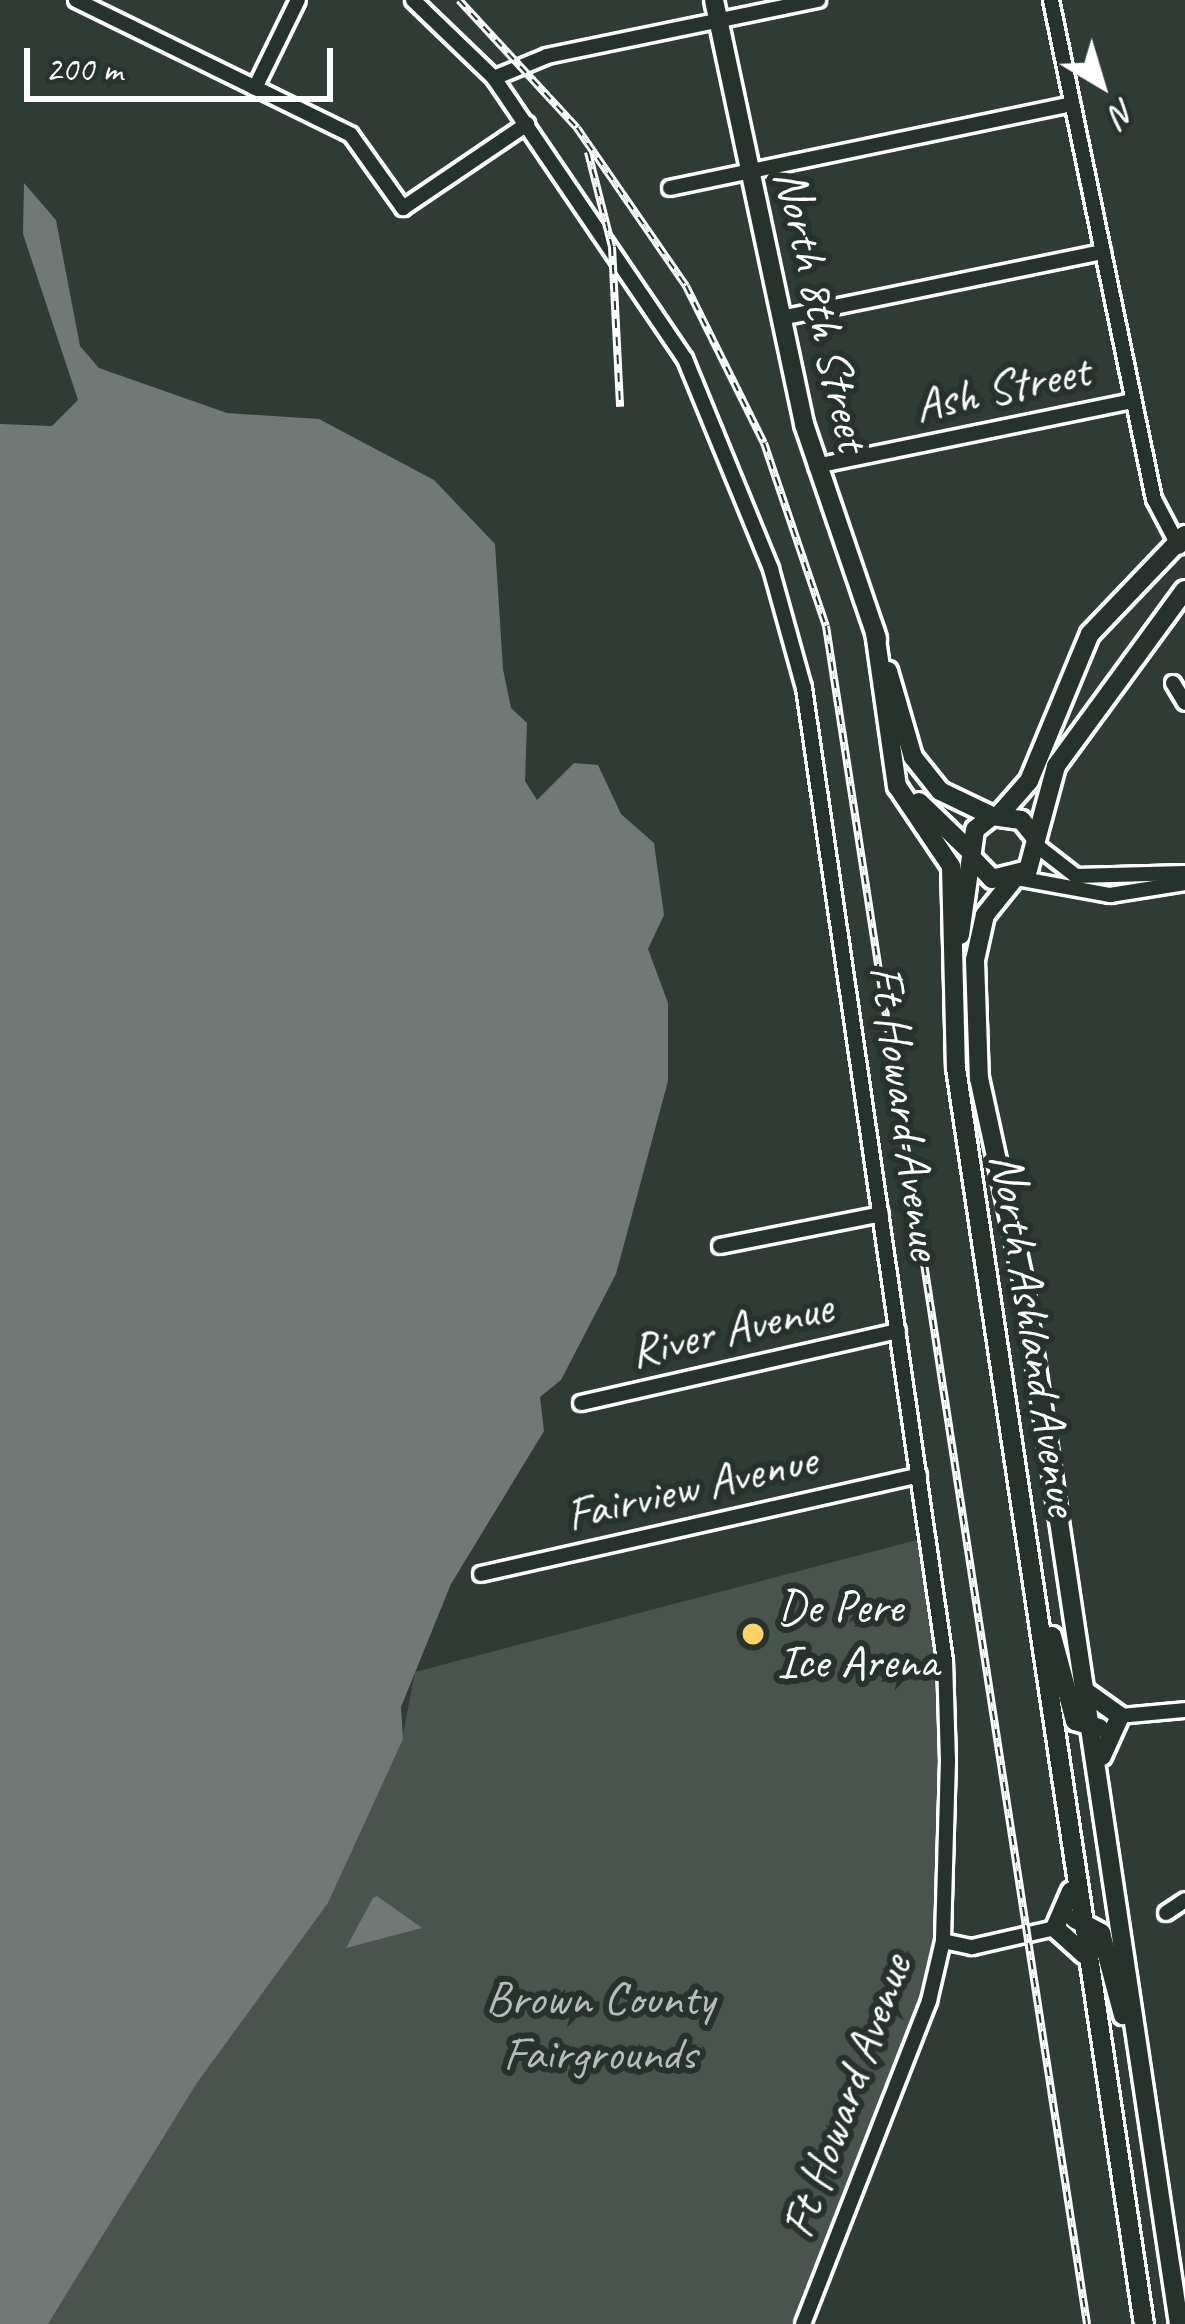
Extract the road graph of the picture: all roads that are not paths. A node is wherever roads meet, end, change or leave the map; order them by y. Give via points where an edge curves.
1 (76, 0) edge
2 (298, 0) edge
3 (413, 0) edge
4 (714, 0) edge
5 (818, 0) edge
6 (1051, 0) edge
7 (718, 21) junction
8 (494, 78) junction
9 (255, 88) junction
10 (1072, 104) junction
11 (527, 124) junction
12 (749, 170) junction
13 (670, 188) dead end
14 (1102, 252) junction
15 (781, 318) junction
16 (1133, 401) junction
17 (816, 466) junction
18 (1181, 539) edge
19 (1185, 590) edge
20 (875, 632) junction
21 (1173, 683) dead end
22 (1185, 703) edge
23 (896, 776) junction
24 (996, 815) junction
25 (1036, 841) junction
26 (970, 854) junction
27 (1185, 873) edge
28 (1015, 879) junction
29 (1185, 883) edge
30 (953, 984) junction
31 (881, 1214) junction
32 (720, 1246) dead end
33 (898, 1331) junction
34 (580, 1403) dead end
35 (919, 1475) junction
36 (481, 1574) dead end
37 (1033, 1574) junction
38 (1085, 1691) junction
39 (1185, 1710) edge
40 (1116, 1720) junction
41 (1090, 1730) junction
42 (1185, 1900) edge
43 (1166, 1912) dead end
44 (1068, 1922) junction
45 (943, 1941) junction
46 (1091, 1971) junction
47 (1134, 2024) junction
48 (1138, 2052) junction
49 (803, 2324) edge
50 (1144, 2324) edge
51 (1179, 2324) edge

1 - 9 street
2 - 9 street
3 - 8 street, Ft Howard Avenue
4 - 7 main road, North 8th Street
5 - 7 street
6 - 10 street
7 - 8 street
7 - 12 main road, North 8th Street
8 - 11 street, Ft Howard Avenue
9 - 11 street via 351,136 403,208
10 - 12 street
10 - 14 street
11 - 31 street, Ft Howard Avenue via 685,359 787,616
12 - 13 street
12 - 15 main road, North 8th Street
14 - 15 street
14 - 16 street
15 - 17 main road, North 8th Street
16 - 17 street, Ash Street
16 - 18 street via 1154,499
17 - 20 main road, North 8th Street
18 - 24 main road via 1090,634 1029,782
19 - 25 main road, North Ashland Avenue via 1088,714 1049,782
20 - 23 main road, North 8th Street
20 - 24 main road, North 8th Street via 913,757 940,791
21 - 22 street
23 - 26 main road
23 - 30 main road, North Ashland Avenue via 951,866
24 - 25 main road, North 8th Street
24 - 26 main road
25 - 27 street via 1076,876
25 - 28 main road, North Ashland Avenue
26 - 28 main road via 992,879
26 - 30 main road
28 - 29 street via 1110,895
28 - 38 main road, North Ashland Avenue via 980,936 975,1036
30 - 37 main road, North Ashland Avenue
31 - 32 street
31 - 33 street, Ft Howard Avenue
33 - 34 street, River Avenue
33 - 35 street, Ft Howard Avenue
35 - 36 street, Fairview Avenue
35 - 45 street, Ft Howard Avenue via 946,1660
37 - 41 main road via 1070,1711
37 - 44 main road, North Ashland Avenue
38 - 40 main road
38 - 41 main road, North Ashland Avenue
39 - 40 street
40 - 41 main road
40 - 47 main road via 1100,1748
41 - 47 main road, North Ashland Avenue
42 - 43 street
44 - 45 street via 972,1947
44 - 46 main road, North Ashland Avenue
44 - 46 main road
44 - 48 main road via 1101,1933
45 - 49 street, Ft Howard Avenue
46 - 50 main road, North Ashland Avenue
47 - 48 main road
48 - 51 main road

